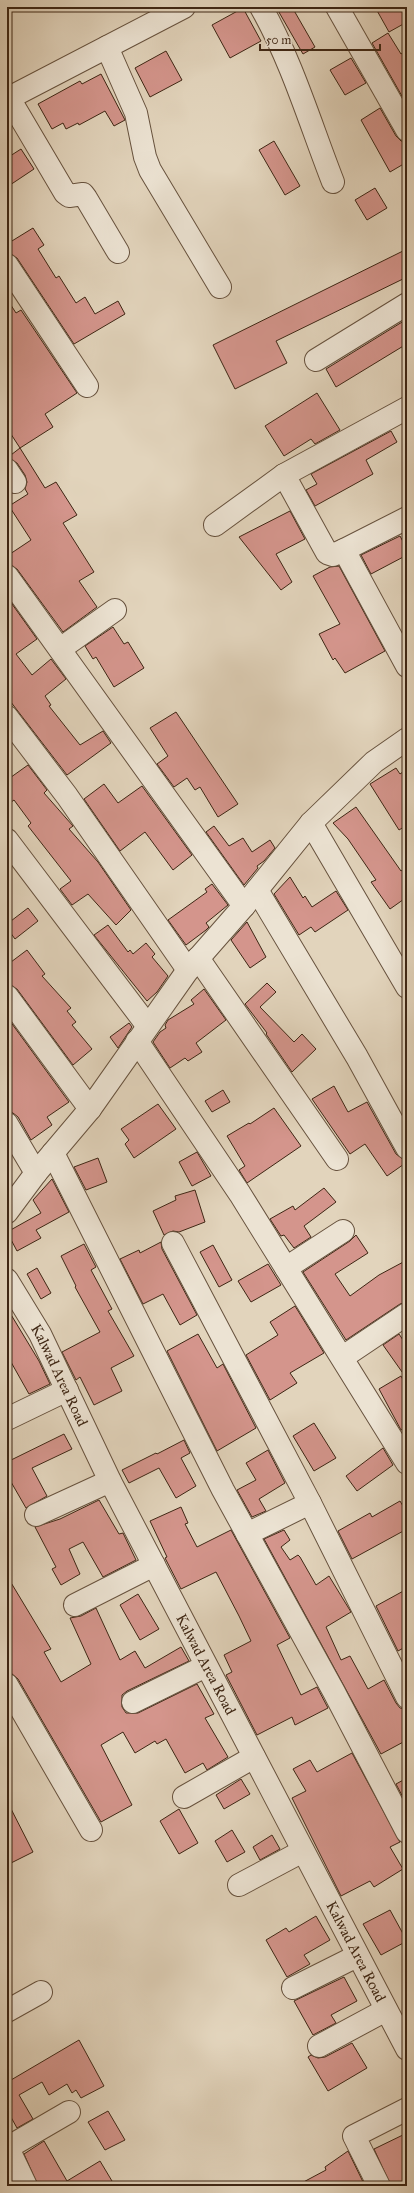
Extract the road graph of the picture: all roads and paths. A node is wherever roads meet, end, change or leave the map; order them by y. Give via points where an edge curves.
1 (184, 7) edge
2 (261, 7) edge
3 (337, 7) edge
4 (107, 47) junction
5 (8, 99) edge
6 (407, 130) edge
7 (333, 182) dead end
8 (118, 252) dead end
9 (7, 265) edge
10 (220, 287) dead end
11 (407, 304) edge
12 (316, 360) dead end
13 (87, 386) dead end
14 (407, 408) edge
15 (284, 475) junction
16 (407, 518) edge
17 (215, 525) dead end
18 (344, 550) junction
19 (7, 576) edge
20 (115, 610) dead end
21 (60, 649) junction
22 (407, 666) edge
23 (7, 718) edge
24 (407, 739) edge
25 (311, 823) junction
26 (7, 840) edge
27 (251, 898) junction
28 (193, 964) junction
29 (407, 987) edge
30 (7, 996) edge
31 (142, 1033) junction
32 (90, 1109) junction
33 (7, 1124) edge
34 (407, 1148) edge
35 (53, 1153) junction
36 (336, 1159) dead end
37 (36, 1173) junction
38 (7, 1212) edge
39 (343, 1231) dead end
40 (173, 1243) dead end
41 (286, 1268) junction
42 (7, 1280) edge
43 (407, 1314) edge
44 (343, 1357) junction
45 (67, 1390) junction
46 (7, 1419) edge
47 (400, 1437) edge
48 (407, 1463) edge
49 (110, 1481) junction
50 (310, 1503) junction
51 (36, 1515) dead end
52 (247, 1534) junction
53 (154, 1565) junction
54 (75, 1605) dead end
55 (206, 1666) junction
56 (7, 1685) edge
57 (407, 1697) edge
58 (133, 1702) dead end
59 (254, 1758) junction
60 (184, 1797) dead end
61 (91, 1830) dead end
62 (407, 1832) edge
63 (303, 1851) junction
64 (239, 1884) dead end
65 (357, 1956) junction
66 (293, 1988) dead end
67 (41, 1992) dead end
68 (386, 2010) junction
69 (7, 2012) edge
70 (319, 2046) dead end
71 (407, 2049) edge
72 (407, 2109) edge
73 (69, 2112) dead end
74 (7, 2147) edge
75 (26, 2186) edge
76 (379, 2186) edge

1 - 4 street
2 - 7 street via 290,64
3 - 6 street
4 - 5 street
4 - 10 street via 136,113 150,170
5 - 8 street via 65,193 69,196 83,194
9 - 13 street
11 - 12 street
14 - 15 street
15 - 17 street
15 - 18 street via 327,553 332,555
16 - 18 street
18 - 22 street
19 - 21 street
20 - 21 street
21 - 27 street
23 - 28 street
24 - 25 street via 374,762
25 - 27 street
25 - 29 street
26 - 31 street
27 - 28 street
27 - 34 street via 357,1057
28 - 31 street
28 - 36 street
30 - 32 street
31 - 32 street
31 - 41 street
32 - 35 street
33 - 37 street
35 - 37 street
35 - 52 street
37 - 38 street
39 - 41 street
40 - 50 street
41 - 44 street
42 - 45 street, Kalwad Area Road via 40,1334
43 - 44 street
44 - 47 street
45 - 46 street
45 - 49 street, Kalwad Area Road
47 - 48 street
49 - 51 street
49 - 53 street, Kalwad Area Road
50 - 52 street
50 - 57 street
52 - 62 street
53 - 54 street
53 - 55 street, Kalwad Area Road
55 - 58 street
55 - 59 street, Kalwad Area Road
56 - 61 street
59 - 60 street
59 - 63 street, Kalwad Area Road
63 - 64 street
63 - 65 street, Kalwad Area Road
65 - 66 street
65 - 68 street, Kalwad Area Road
67 - 69 street
68 - 70 street
68 - 71 street, Kalwad Area Road
72 - 76 street via 354,2136
73 - 74 street
74 - 75 street

